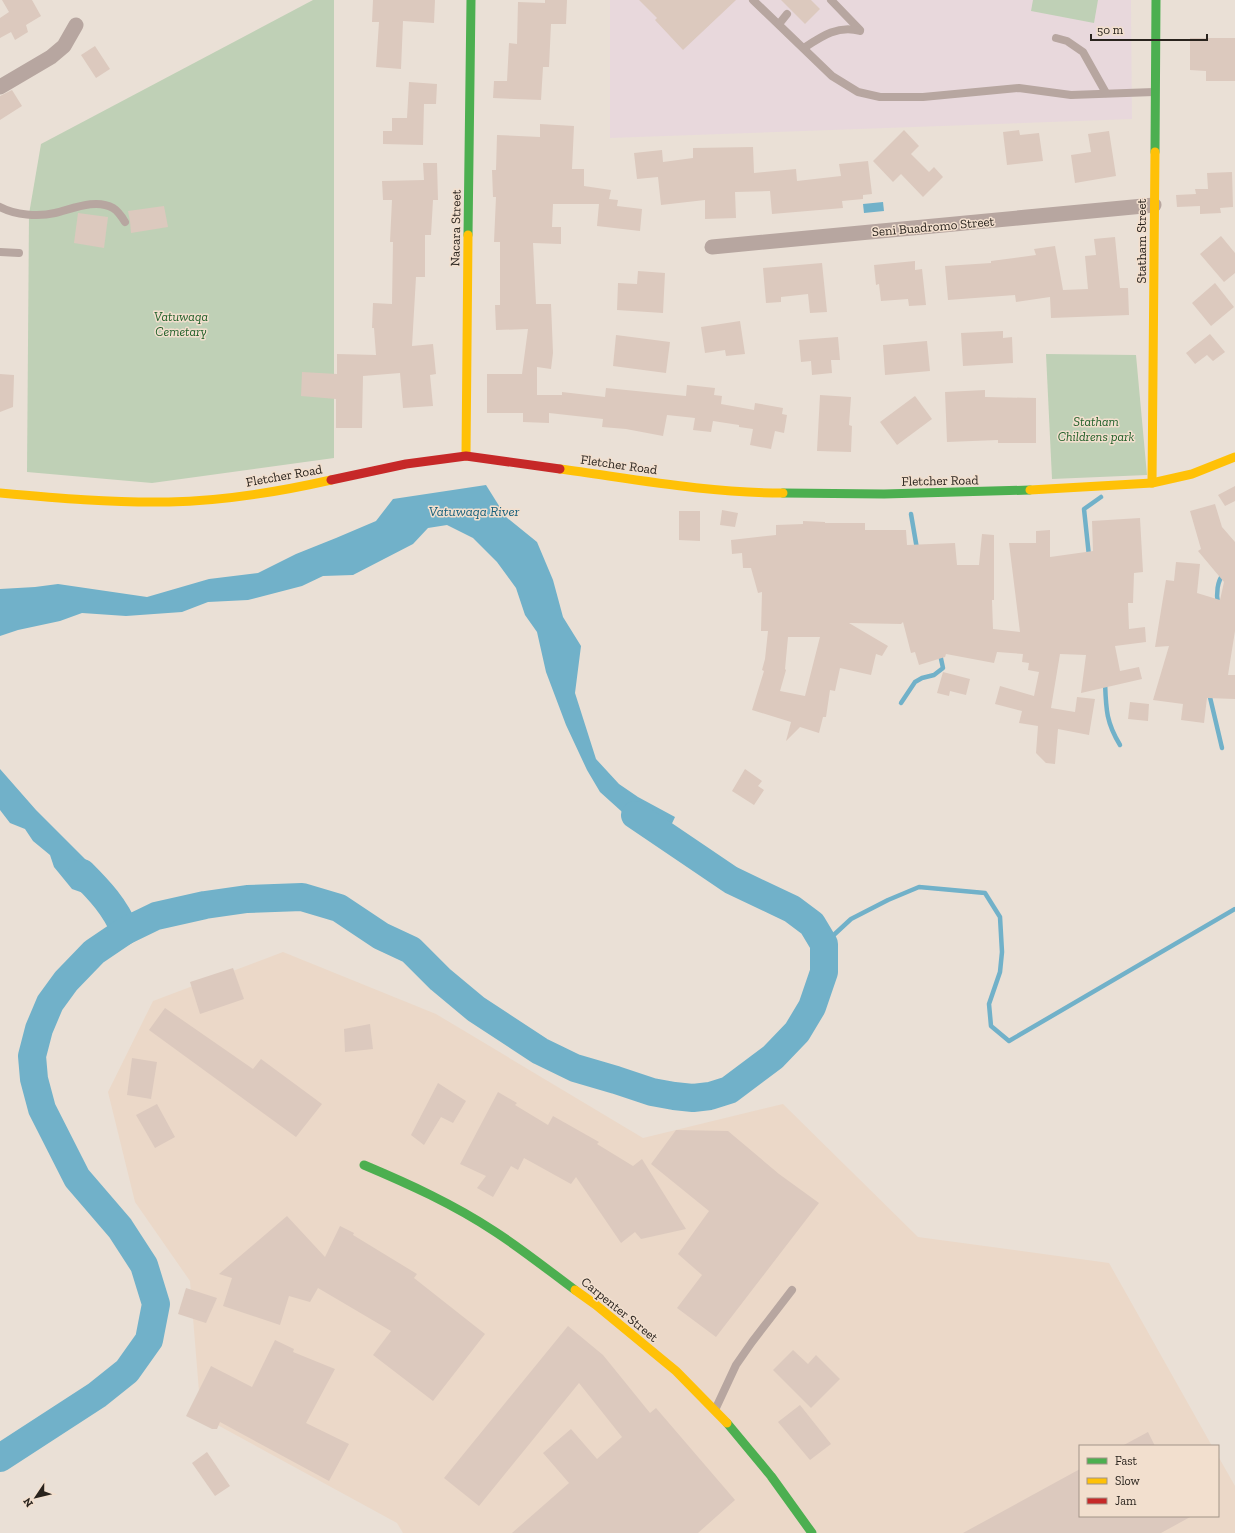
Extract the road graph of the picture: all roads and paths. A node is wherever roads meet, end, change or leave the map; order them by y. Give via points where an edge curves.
1 (471, 0) edge
2 (753, 0) edge
3 (831, 0) edge
4 (1156, 0) edge
5 (787, 14) dead end
6 (779, 24) junction
7 (76, 25) dead end
8 (1056, 38) dead end
9 (804, 48) junction
10 (0, 87) edge
11 (1154, 92) junction
12 (1106, 93) junction
13 (1154, 205) junction
14 (0, 207) edge
15 (125, 222) dead end
16 (712, 247) dead end
17 (0, 252) edge
18 (19, 253) dead end
19 (466, 456) junction
20 (1235, 457) edge
21 (1152, 483) junction
22 (0, 493) edge
23 (364, 1165) dead end
24 (792, 1290) dead end
25 (715, 1411) junction
26 (812, 1533) edge

1 - 19 street, Nacara Street
2 - 6 lane
3 - 9 lane via 860,31 850,28 834,31
4 - 11 street, Statham Street
5 - 6 lane
6 - 9 lane
7 - 10 street via 64,46 51,57
8 - 12 lane via 1067,41 1084,52
9 - 12 lane via 832,76 858,92 880,97 923,97 1019,88 1071,95
11 - 12 lane
11 - 13 street, Statham Street
13 - 16 street, Seni Buadromo Street
13 - 21 street, Statham Street
14 - 15 lane via 29,214 53,214 90,204 106,205 114,208
17 - 18 lane
19 - 21 street, Fletcher Road via 751,493 972,493
19 - 22 street, Fletcher Road via 445,457 308,485 227,498 124,501
20 - 21 street, Fletcher Road via 1192,474
23 - 25 street, Carpenter Street via 451,1205 500,1235 596,1305 676,1371
24 - 25 lane via 736,1365
25 - 26 street, Carpenter Street via 770,1476

